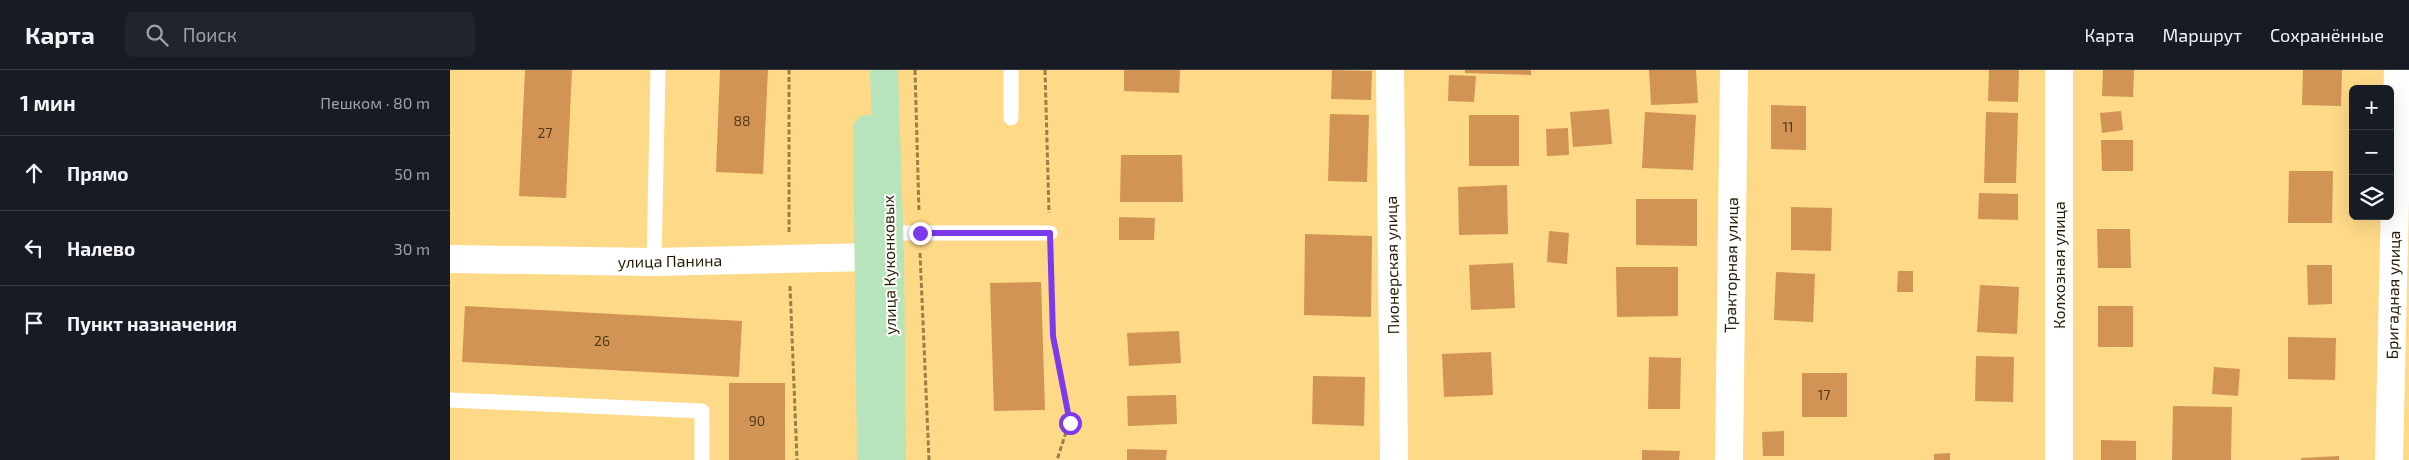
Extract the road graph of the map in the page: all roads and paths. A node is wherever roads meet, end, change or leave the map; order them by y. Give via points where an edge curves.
1 (658, 70) edge
2 (866, 70) edge
3 (884, 70) edge
4 (915, 70) edge
5 (1011, 70) edge
6 (1045, 70) edge
7 (1390, 70) edge
8 (1734, 70) edge
9 (2059, 70) edge
10 (2398, 70) edge
11 (1010, 118) dead end
12 (920, 233) junction
13 (1050, 233) junction
14 (883, 248) junction
15 (450, 259) edge
16 (654, 262) junction
17 (450, 400) edge
18 (702, 460) edge
19 (871, 460) edge
20 (892, 460) edge
21 (929, 460) edge
22 (1058, 460) edge
23 (1394, 460) edge
24 (1729, 460) edge
25 (2059, 460) edge
26 (2389, 460) edge

1 - 16 lane
2 - 14 main road, улица Куконковых
3 - 14 main road, улица Куконковых
4 - 12 path
5 - 11 lane
6 - 13 path
7 - 23 street, Пионерская улица
8 - 24 street, Тракторная улица
9 - 25 street, Колхозная улица
10 - 26 street, Бригадная улица
12 - 13 lane
12 - 14 lane
12 - 21 path
13 - 22 path via 1053,336 1070,423
14 - 16 street, улица Панина
14 - 19 main road, улица Куконковых
14 - 20 main road, улица Куконковых
15 - 16 street, улица Панина
17 - 18 lane via 702,411

